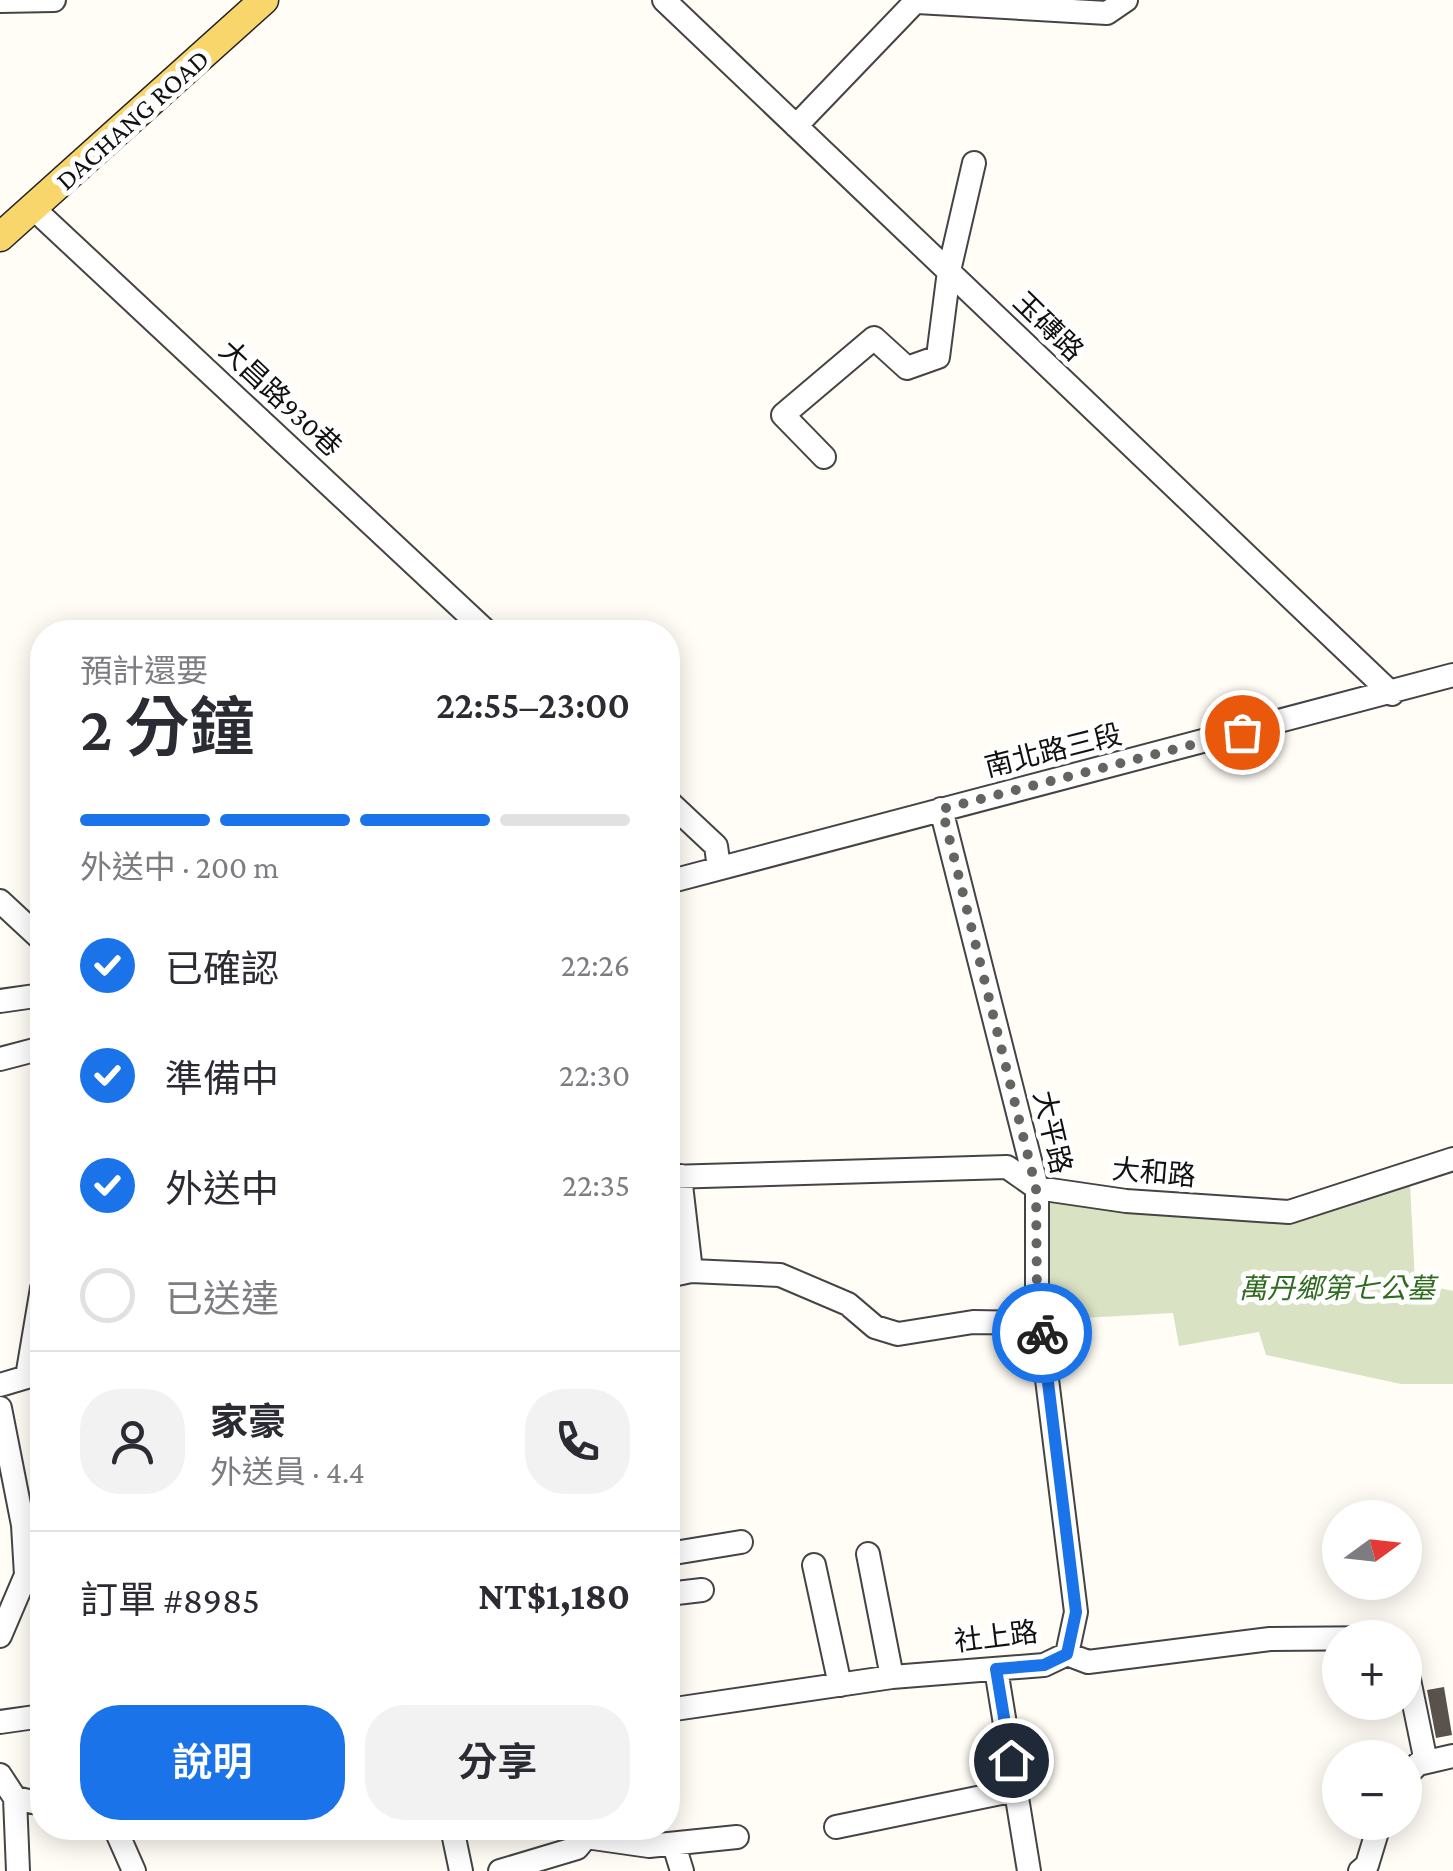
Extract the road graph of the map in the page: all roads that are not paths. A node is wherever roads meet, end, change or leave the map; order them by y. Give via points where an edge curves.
1 (54, 0) edge
2 (264, 0) edge
3 (664, 0) edge
4 (1126, 0) edge
5 (0, 1) edge
6 (917, 1) edge
7 (796, 126) junction
8 (974, 163) dead end
9 (33, 208) junction
10 (0, 238) edge
11 (949, 272) junction
12 (824, 457) dead end
13 (475, 620) edge
14 (1453, 675) edge
15 (1392, 694) junction
16 (942, 809) junction
17 (680, 812) edge
18 (719, 868) junction
19 (680, 879) edge
20 (0, 901) edge
21 (30, 929) edge
22 (30, 997) edge
23 (0, 1001) edge
24 (30, 1051) edge
25 (0, 1059) edge
26 (1453, 1159) edge
27 (680, 1176) edge
28 (1036, 1188) junction
29 (680, 1274) edge
30 (1040, 1323) junction
31 (30, 1377) edge
32 (0, 1384) edge
33 (0, 1408) edge
34 (30, 1513) edge
35 (741, 1542) dead end
36 (30, 1546) edge
37 (680, 1552) edge
38 (868, 1554) dead end
39 (814, 1565) dead end
40 (702, 1590) dead end
41 (680, 1593) edge
42 (0, 1636) edge
43 (1322, 1639) edge
44 (1067, 1654) junction
45 (996, 1669) junction
46 (892, 1678) junction
47 (840, 1685) junction
48 (680, 1708) edge
49 (30, 1718) edge
50 (1417, 1720) edge
51 (0, 1722) edge
52 (1453, 1756) edge
53 (1426, 1762) junction
54 (1422, 1765) edge
55 (0, 1774) edge
56 (1016, 1790) junction
57 (15, 1798) junction
58 (30, 1801) edge
59 (836, 1828) dead end
60 (737, 1837) dead end
61 (120, 1840) edge
62 (455, 1840) edge
63 (581, 1840) edge
64 (640, 1840) edge
65 (1374, 1840) edge
66 (674, 1845) junction
67 (18, 1871) edge
68 (134, 1871) edge
69 (461, 1871) edge
70 (500, 1871) edge
71 (682, 1871) edge
72 (1029, 1871) edge
73 (1360, 1871) edge

1 - 5 street
2 - 9 main road, DACHANG ROAD
3 - 7 street, 玉磚路
4 - 6 street via 1107,13
6 - 7 street
7 - 11 street, 玉磚路
8 - 11 street
9 - 10 main road, DACHANG ROAD
9 - 13 street, 大昌路930巷
11 - 12 street via 938,356 907,368 874,338 784,415
11 - 15 street, 玉磚路
14 - 15 street, 南北路三段
15 - 16 street, 南北路三段
16 - 18 street, 南北路三段
16 - 28 street, 大平路
17 - 18 street via 716,846
18 - 19 street, 南北路三段
20 - 21 street
22 - 23 street
24 - 25 street
26 - 28 street, 大和路 via 1289,1212
27 - 28 street, 大和路 via 968,1165 1006,1168
28 - 30 street, 大平路
29 - 30 street via 780,1275 898,1334 972,1322
30 - 44 street, 大平路 via 1076,1612
31 - 32 street
33 - 34 street
35 - 37 street
36 - 42 street via 26,1575
38 - 46 street
39 - 47 street
40 - 41 street
43 - 44 street, 社上路 via 1088,1662
44 - 45 street, 社上路 via 1044,1665
45 - 46 street, 社上路
45 - 56 street
46 - 47 street, 社上路
47 - 48 street, 社上路
49 - 51 street
50 - 53 street
52 - 53 street
53 - 54 street
55 - 57 street
56 - 59 street
56 - 72 street
57 - 58 street
57 - 67 street
60 - 66 street
61 - 68 street
62 - 69 street
63 - 70 street via 577,1848
64 - 66 street
65 - 73 street
66 - 71 street

